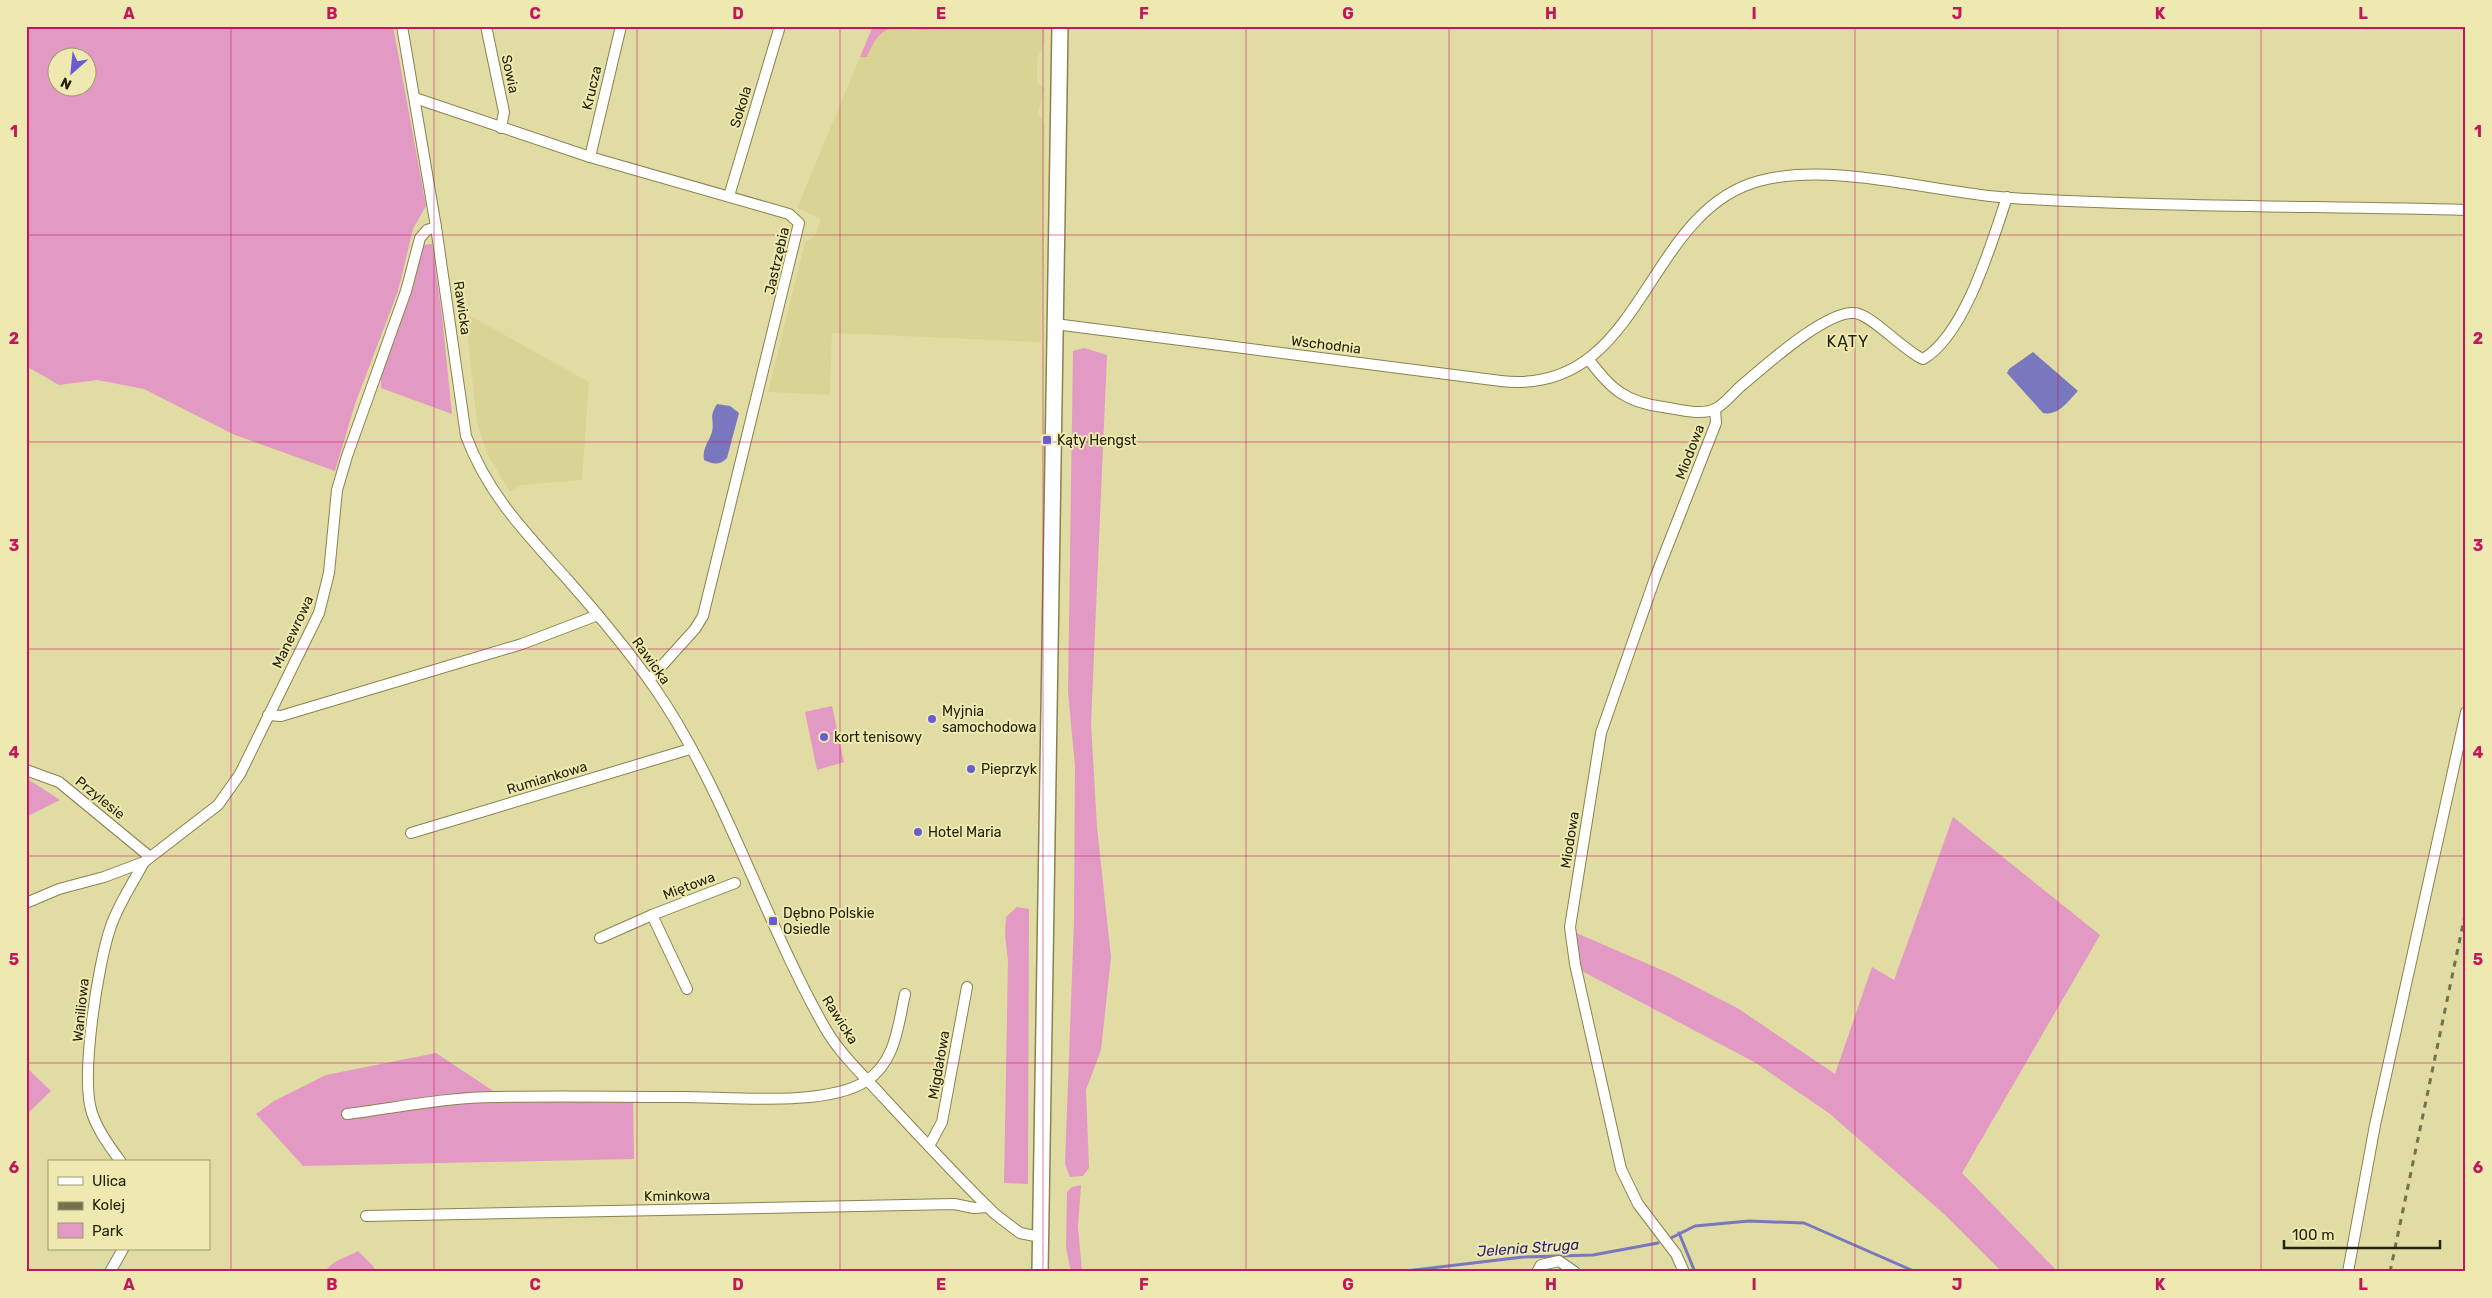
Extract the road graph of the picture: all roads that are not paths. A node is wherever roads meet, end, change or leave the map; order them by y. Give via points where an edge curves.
1 (402, 26) edge
2 (486, 26) edge
3 (621, 26) edge
4 (780, 26) edge
5 (1060, 26) edge
6 (415, 98) junction
7 (502, 128) junction
8 (590, 157) junction
9 (729, 196) junction
10 (2008, 197) junction
11 (2466, 210) edge
12 (436, 227) junction
13 (1055, 324) junction
14 (1589, 360) junction
15 (1715, 409) junction
16 (598, 615) junction
17 (649, 680) junction
18 (2466, 712) edge
19 (268, 714) junction
20 (690, 749) junction
21 (26, 770) edge
22 (411, 833) dead end
23 (147, 859) junction
24 (735, 883) dead end
25 (26, 903) edge
26 (652, 915) junction
27 (600, 938) dead end
28 (966, 987) dead end
29 (687, 989) dead end
30 (905, 994) dead end
31 (868, 1080) junction
32 (347, 1114) dead end
33 (930, 1146) junction
34 (121, 1160) edge
35 (988, 1207) junction
36 (366, 1216) dead end
37 (1040, 1237) junction
38 (122, 1250) edge
39 (110, 1272) edge
40 (1040, 1272) edge
41 (1537, 1272) edge
42 (1575, 1272) edge
43 (1684, 1272) edge
44 (2348, 1272) edge

1 - 6 street, Rawicka
2 - 7 street, Sowia via 504,112
3 - 8 street, Krucza
4 - 9 street, Sokola
5 - 13 main road
6 - 7 street, Jastrzębia
6 - 12 street, Rawicka
7 - 8 street, Jastrzębia
8 - 9 street, Jastrzębia
9 - 17 street, Jastrzębia via 788,214 799,223 800,229 703,616
10 - 11 street, Wschodnia
10 - 14 street, Wschodnia via 1855,178 1802,175 1776,177 1737,189 1705,212 1608,343
10 - 15 street via 1968,300 1934,353 1923,359 1867,318 1856,313 1844,313 1776,357
12 - 16 street, Rawicka via 466,436 472,453 498,500
12 - 19 street, Manewrowa via 427,230 420,238 406,291 347,456 337,490 329,573 319,613
13 - 14 street, Wschodnia via 1508,382 1547,379
13 - 37 main road
14 - 15 street via 1610,386 1631,399 1652,406 1696,412
15 - 43 street, Miodowa via 1716,423 1655,578 1601,733 1570,927 1575,964 1622,1168 1638,1204 1676,1254
16 - 17 street, Rawicka
16 - 19 street via 477,658 281,716
17 - 20 street, Rawicka
18 - 44 street via 2377,1116
19 - 23 street, Manewrowa via 227,795 185,832
20 - 22 street, Rumiankowa
20 - 31 street, Rawicka via 818,1014 836,1044
21 - 23 street, Przylesie via 58,782
23 - 25 street, Manewrowa
23 - 34 street, Waniliowa via 116,911 105,942 90,1048 91,1112
24 - 26 street, Miętowa
26 - 27 street, Miętowa
26 - 29 street, Miętowa
28 - 33 street, Migdałowa via 942,1122
30 - 31 street via 891,1053
31 - 32 street via 852,1089 821,1095 495,1097
31 - 33 street, Rawicka
33 - 35 street, Rawicka
35 - 36 street, Kminkowa via 954,1204
35 - 37 street, Rawicka via 1013,1229
37 - 40 main road
38 - 39 street
41 - 42 street via 1541,1265 1559,1261

